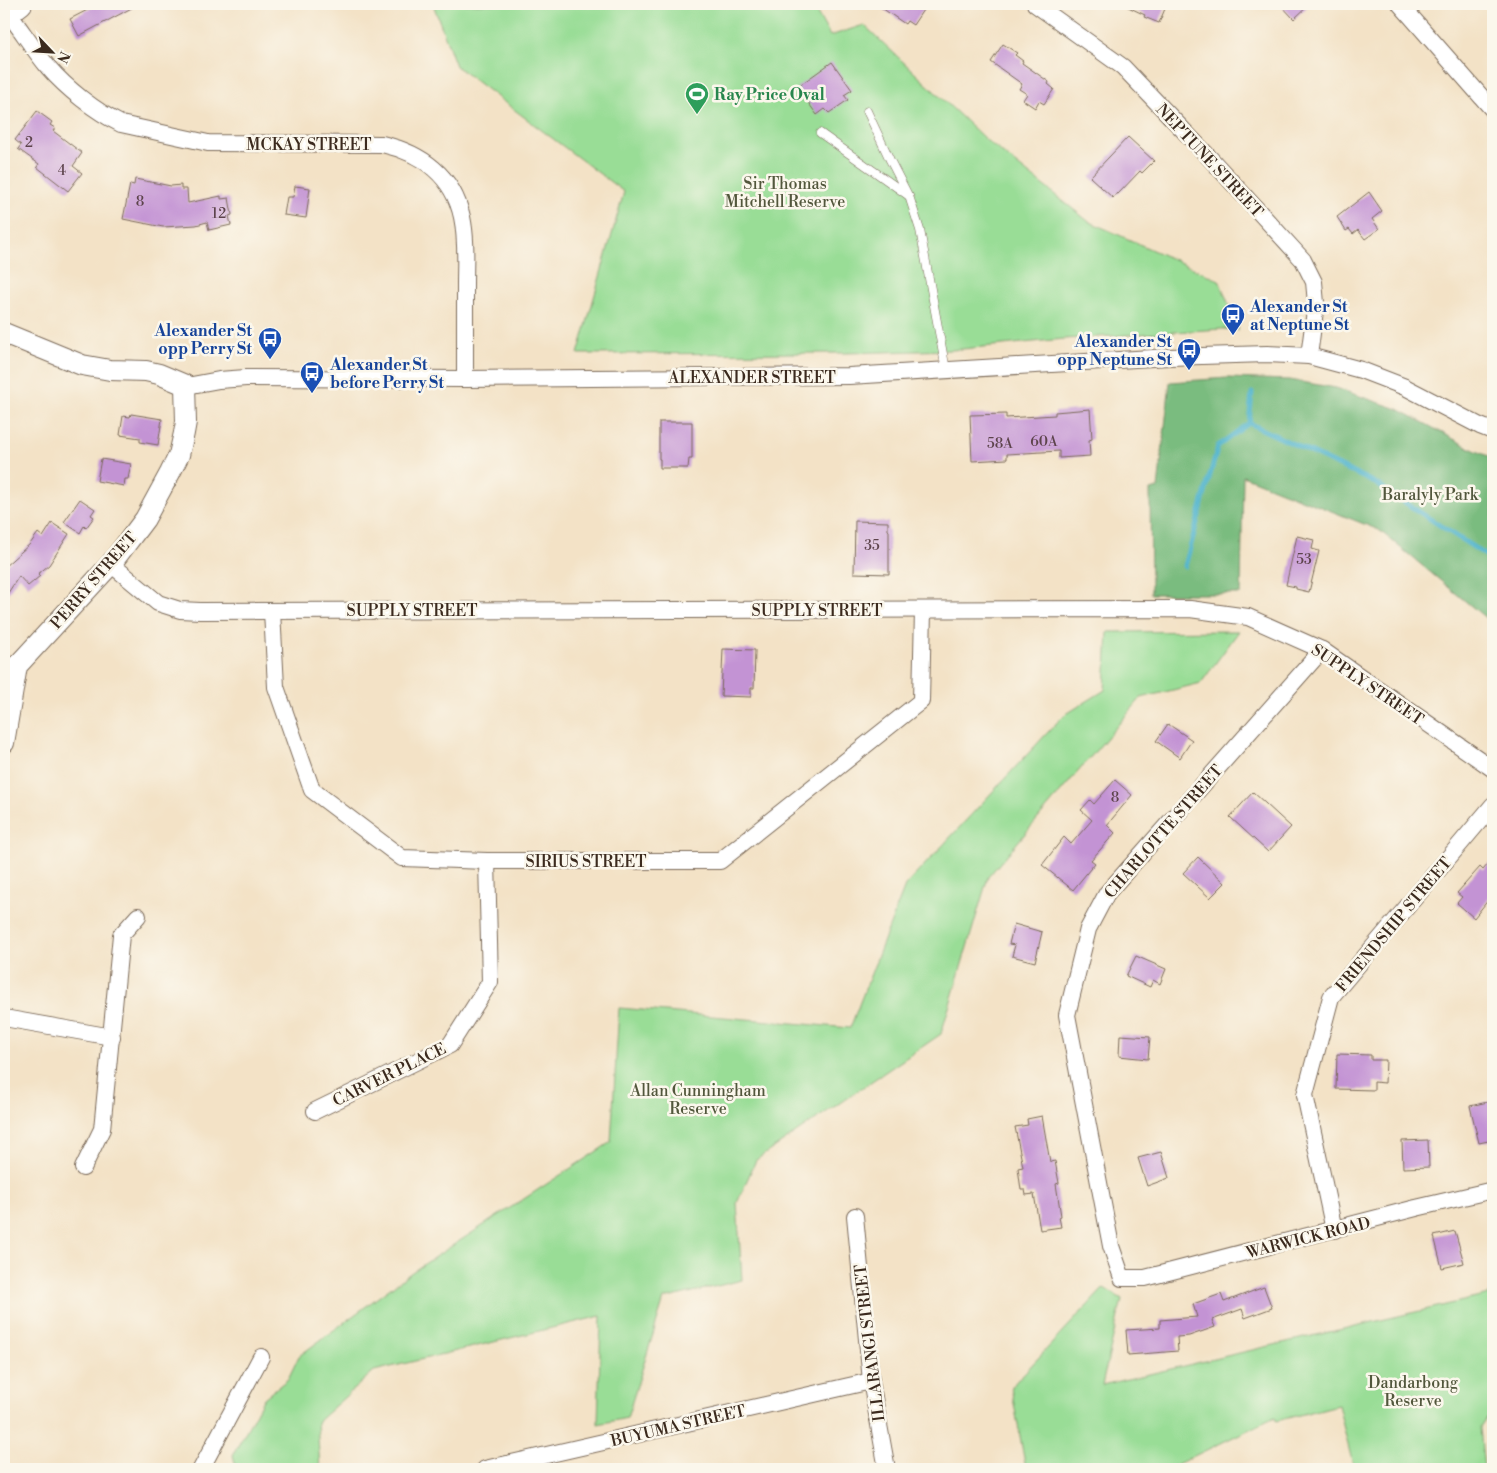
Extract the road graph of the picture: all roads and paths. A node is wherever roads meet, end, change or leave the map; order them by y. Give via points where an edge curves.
1 (1035, 4) edge
2 (1400, 4) edge
3 (12, 12) edge
4 (1493, 110) edge
5 (867, 111) dead end
6 (820, 133) dead end
7 (909, 196) junction
8 (4, 333) edge
9 (1310, 356) junction
10 (946, 370) junction
11 (465, 379) junction
12 (185, 385) junction
13 (1493, 431) edge
14 (111, 564) junction
15 (272, 610) junction
16 (923, 610) junction
17 (1322, 650) junction
18 (4, 743) edge
19 (1493, 769) edge
20 (1493, 806) edge
21 (487, 861) junction
22 (138, 916) dead end
23 (4, 1018) edge
24 (112, 1037) junction
25 (315, 1111) dead end
26 (83, 1168) dead end
27 (1493, 1190) edge
28 (855, 1216) dead end
29 (1334, 1230) junction
30 (1122, 1278) joint
31 (261, 1357) dead end
32 (871, 1381) junction
33 (201, 1469) edge
34 (485, 1469) edge
35 (887, 1469) edge

1 - 9 street, NEPTUNE STREET via 1123,67 1303,260 1314,282 1316,304
2 - 4 street
3 - 11 street, MCKAY STREET via 59,79 108,118 121,124 208,143 382,144 426,162 449,187 462,218
5 - 7 lane
6 - 7 lane
7 - 10 lane via 920,230
8 - 12 street via 82,365 146,371
9 - 10 street, ALEXANDER STREET via 1169,357
9 - 13 street, ALEXANDER STREET via 1405,387
10 - 11 street, ALEXANDER STREET via 849,376
11 - 12 street, ALEXANDER STREET via 246,378
12 - 14 street, PERRY STREET via 186,422 179,455 150,511
14 - 15 street, SUPPLY STREET via 158,603 180,610
14 - 18 street, PERRY STREET via 17,666
15 - 16 street, SUPPLY STREET
15 - 21 street, SIRIUS STREET via 276,687 312,790 402,858
16 - 17 street, SUPPLY STREET via 1190,609 1248,617
16 - 21 street, SIRIUS STREET via 921,700 720,861
17 - 19 street, SUPPLY STREET
17 - 30 street, CHARLOTTE STREET via 1107,893 1088,929 1067,1015 1111,1246
20 - 29 street, FRIENDSHIP STREET via 1331,997 1305,1095
21 - 25 street, CARVER PLACE via 490,982 450,1045
22 - 24 street via 121,935
23 - 24 street
24 - 26 street via 102,1129
27 - 29 street, WARWICK ROAD
28 - 32 street, ILLARANGI STREET
29 - 30 street, WARWICK ROAD via 1145,1278
31 - 33 street
32 - 34 street, BUYUMA STREET
32 - 35 street, ILLARANGI STREET

